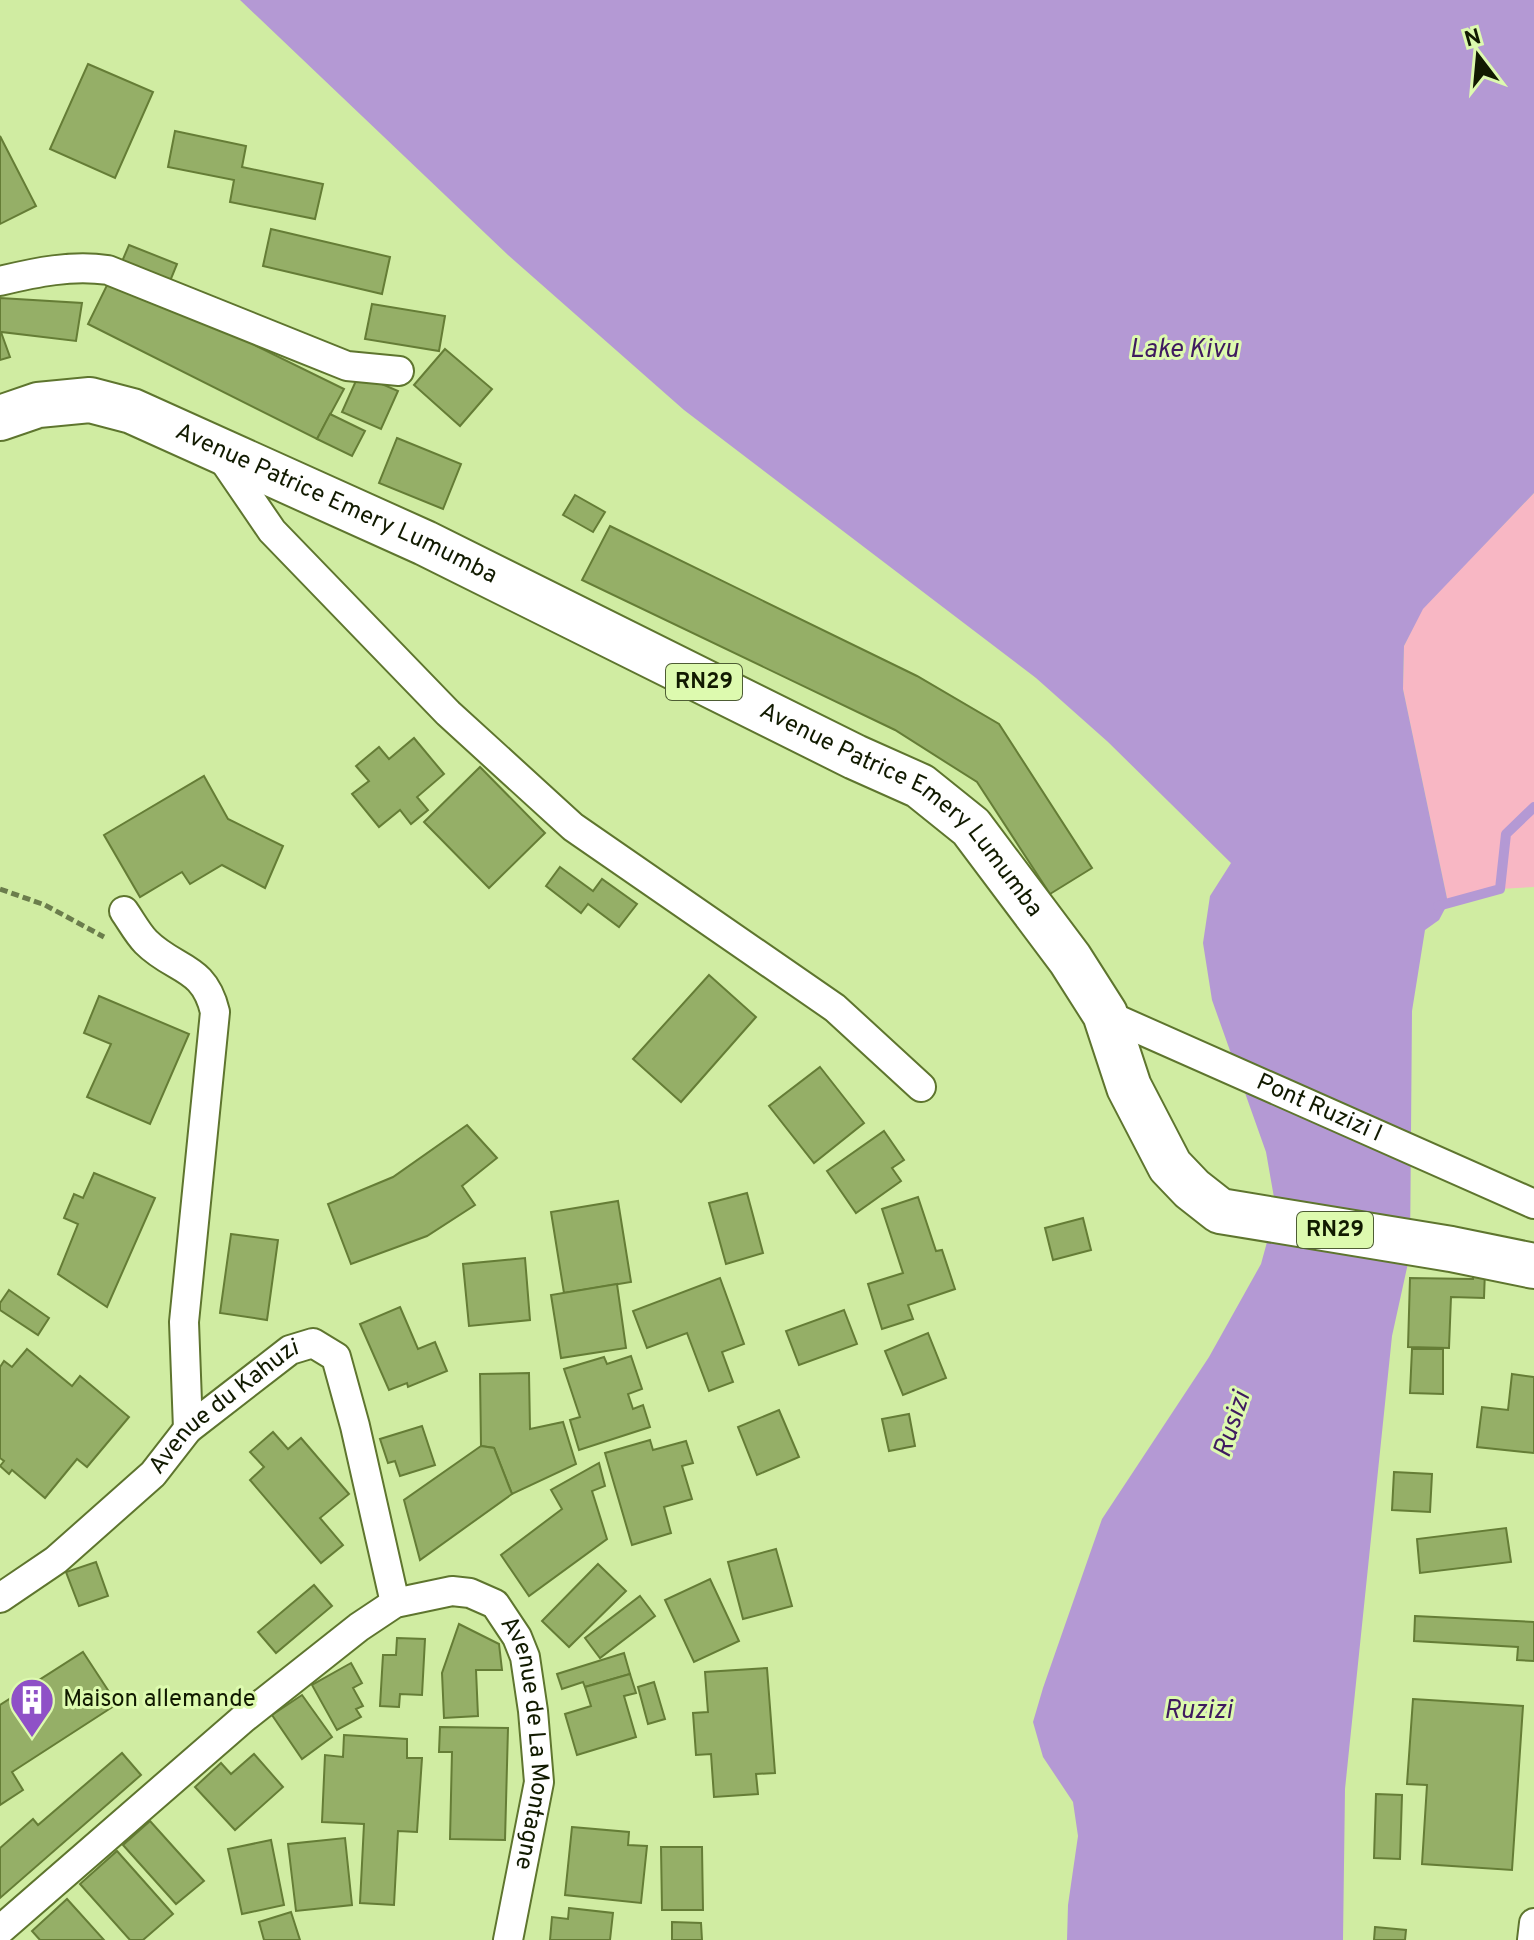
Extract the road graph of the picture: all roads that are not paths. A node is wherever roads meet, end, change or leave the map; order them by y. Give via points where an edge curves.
1 (0, 281) edge
2 (399, 371) dead end
3 (0, 418) edge
4 (215, 448) junction
5 (124, 911) dead end
6 (1105, 1014) junction
7 (921, 1087) dead end
8 (1534, 1204) edge
9 (1534, 1266) edge
10 (188, 1429) junction
11 (0, 1598) edge
12 (395, 1603) junction
13 (1534, 1923) edge
14 (0, 1930) edge
15 (508, 1940) edge
16 (1532, 1940) edge

1 - 2 street via 46,270 108,270 347,366
3 - 4 main road, Avenue Patrice Emery Lumumba / RN29 via 38,405 90,400 132,411
4 - 6 main road, Avenue Patrice Emery Lumumba / RN29 via 425,543 920,786 971,827
4 - 7 street via 272,531 448,713 573,827 835,1008
5 - 10 street via 147,943 206,985 215,1012 184,1322
6 - 8 street, Pont Ruzizi I
6 - 9 main road, Avenue Patrice Emery Lumumba / RN29 via 1129,1087 1170,1166 1220,1211
10 - 11 street, Avenue du Kahuzi via 153,1474 56,1560
10 - 12 street, Avenue du Kahuzi via 290,1350 313,1343 336,1357
12 - 14 street, Avenue de La Montagne via 244,1718
12 - 15 street, Avenue de La Montagne via 452,1591 470,1593 495,1604 525,1657 539,1782
13 - 16 street

